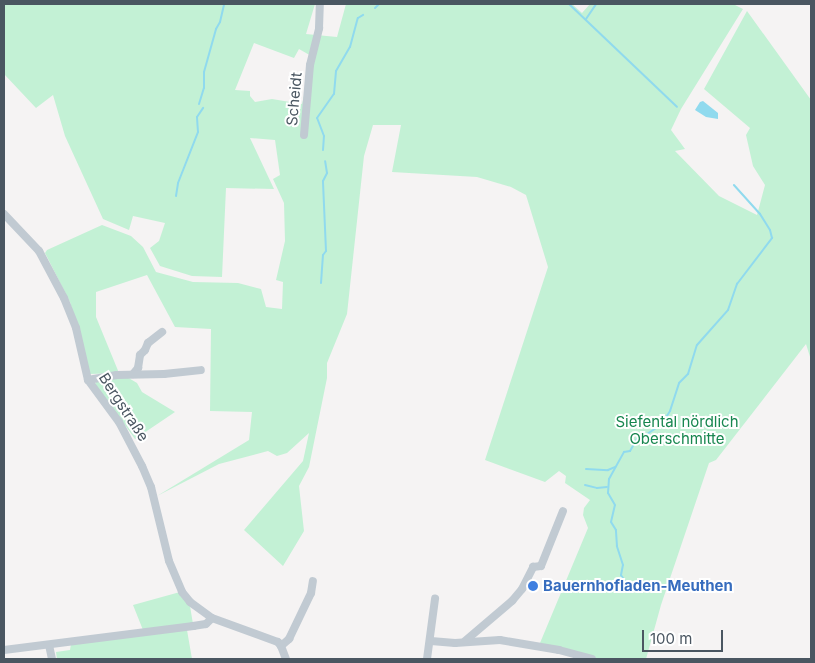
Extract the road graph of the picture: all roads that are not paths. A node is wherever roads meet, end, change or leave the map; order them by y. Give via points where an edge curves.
1 (320, 4) edge
2 (304, 135) dead end
3 (4, 214) edge
4 (162, 332) dead end
5 (201, 370) dead end
6 (133, 374) junction
7 (88, 380) junction
8 (563, 511) dead end
9 (312, 581) dead end
10 (435, 598) dead end
11 (212, 618) junction
12 (431, 641) junction
13 (465, 641) junction
14 (49, 645) junction
15 (282, 646) junction
16 (4, 650) edge
17 (52, 659) edge
18 (286, 659) edge
19 (427, 659) edge
20 (592, 659) edge

1 - 2 street, Scheidt via 319,28 310,65
3 - 7 street, Bergstraße via 39,250 57,282 76,328
4 - 6 street via 140,354 138,368
5 - 6 street
6 - 7 street
7 - 11 street, Bergstraße via 119,422 142,466 151,487 168,561 182,592
8 - 13 street via 541,566 533,567 512,601
9 - 15 street via 307,601 289,639
10 - 12 street
11 - 14 street via 206,624
11 - 15 street, Bergstraße
12 - 13 street
12 - 19 street
13 - 20 street via 500,640
14 - 16 street
14 - 17 street
15 - 18 street

